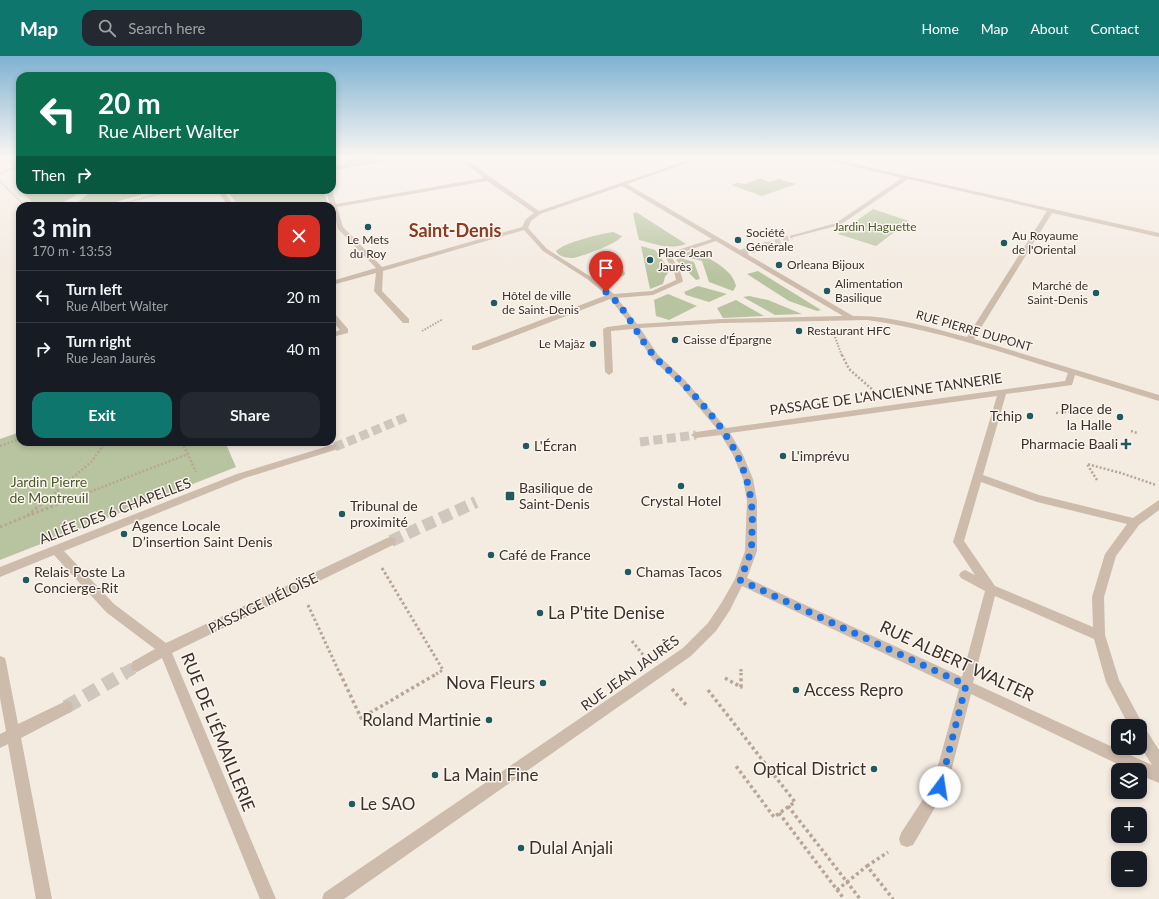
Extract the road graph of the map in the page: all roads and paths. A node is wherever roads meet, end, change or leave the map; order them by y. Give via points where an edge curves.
1 (150, 196) edge
2 (389, 196) edge
3 (514, 196) edge
4 (587, 196) edge
5 (644, 196) edge
6 (879, 196) edge
7 (992, 196) edge
8 (129, 202) edge
9 (336, 206) edge
10 (1051, 210) junction
11 (336, 213) edge
12 (538, 213) junction
13 (525, 228) junction
14 (1159, 235) edge
15 (792, 237) tunnel mouth
16 (717, 239) junction
17 (380, 269) junction
18 (336, 282) edge
19 (612, 296) junction
20 (853, 319) junction
21 (443, 320) dead end
22 (336, 321) edge
23 (406, 321) dead end
24 (634, 326) junction
25 (419, 333) dead end
26 (336, 334) edge
27 (969, 340) junction
28 (475, 348) dead end
29 (842, 356) dead end
30 (609, 372) dead end
31 (1072, 372) junction
32 (1002, 392) junction
33 (1159, 398) edge
34 (892, 407) junction
35 (1075, 411) dead end
36 (1056, 413) dead end
37 (724, 431) junction
38 (1131, 432) dead end
39 (1137, 434) dead end
40 (696, 435) tunnel mouth
41 (16, 440) edge
42 (0, 446) edge
43 (103, 446) edge
44 (184, 446) edge
45 (335, 447) tunnel mouth
46 (188, 454) junction
47 (977, 477) junction
48 (1097, 480) dead end
49 (1159, 486) edge
50 (203, 491) junction
51 (1159, 504) edge
52 (27, 516) junction
53 (1135, 522) junction
54 (0, 527) edge
55 (391, 541) tunnel mouth
56 (55, 549) junction
57 (372, 551) junction
58 (0, 572) edge
59 (965, 575) dead end
60 (740, 580) junction
61 (299, 586) junction
62 (991, 590) junction
63 (1099, 634) junction
64 (165, 650) junction
65 (0, 662) edge
66 (137, 666) tunnel mouth
67 (740, 669) dead end
68 (726, 678) dead end
69 (966, 685) junction
70 (708, 690) dead end
71 (66, 707) tunnel mouth
72 (1132, 719) edge
73 (13, 734) junction
74 (0, 741) edge
75 (1147, 744) edge
76 (1159, 763) edge
77 (736, 766) dead end
78 (1159, 776) edge
79 (788, 806) junction
80 (779, 813) junction
81 (907, 839) dead end
82 (847, 882) junction
83 (837, 890) junction
84 (44, 899) edge
85 (268, 899) edge
86 (330, 899) edge
87 (843, 899) edge
88 (860, 899) edge
89 (893, 899) edge

1 - 8 path
2 - 9 street
3 - 12 street
4 - 12 street
5 - 16 street
6 - 15 street via 838,224
7 - 10 street
10 - 14 street
10 - 27 street
11 - 17 street via 340,228
12 - 13 street via 528,220
13 - 17 street
13 - 19 street, RUE JEAN JAURÈS via 545,250
16 - 19 street via 667,255 680,280 653,294
16 - 20 street
17 - 18 street
17 - 23 street via 378,291
19 - 24 street, RUE JEAN JAURÈS
19 - 28 street
20 - 24 street, RUE PIERRE DUPONT via 722,321
20 - 27 street, RUE PIERRE DUPONT via 867,318 901,323
21 - 25 path
22 - 26 street via 345,331
24 - 30 street, RUE PIERRE DUPONT via 607,330
24 - 37 street, RUE JEAN JAURÈS via 655,357 682,382
27 - 31 street, RUE PIERRE DUPONT
29 - 34 path via 849,369
31 - 32 street, PASSAGE DE L'ANCIENNE TANNERIE via 1070,383
31 - 33 street, RUE PIERRE DUPONT
32 - 34 street, PASSAGE DE L'ANCIENNE TANNERIE
32 - 47 street
34 - 37 street, PASSAGE DE L'ANCIENNE TANNERIE
35 - 36 path
37 - 40 street, PASSAGE DE L'ANCIENNE TANNERIE
37 - 60 street, RUE JEAN JAURÈS via 748,478 752,501 751,551
38 - 39 path
41 - 42 path
43 - 52 path via 91,462
44 - 46 path
45 - 50 street, ALLÉE DES 6 CHAPELLES via 241,476
46 - 50 path
46 - 52 path
47 - 53 street via 1037,498
47 - 62 street via 958,542
48 - 49 path via 1087,464
50 - 56 street, ALLÉE DES 6 CHAPELLES
51 - 53 street
52 - 54 path
53 - 63 street via 1111,554 1098,597
55 - 57 street, PASSAGE HÉLOÏSE
56 - 58 street, ALLÉE DES 6 CHAPELLES
56 - 64 street, RUE DE L'ÉMAILLERIE via 110,608
57 - 61 street, PASSAGE HÉLOÏSE
57 - 61 path via 443,670 361,718
59 - 62 street
60 - 69 street, RUE ALBERT WALTER
60 - 86 street, RUE JEAN JAURÈS via 712,627 687,652
61 - 64 street, PASSAGE HÉLOÏSE
62 - 63 street
62 - 69 street
63 - 72 street via 1113,682
64 - 66 street, PASSAGE HÉLOÏSE
64 - 85 street, RUE DE L'ÉMAILLERIE
65 - 73 street
67 - 68 path via 741,687
69 - 78 street, RUE ALBERT WALTER
69 - 81 street via 940,787
70 - 79 path via 794,802
71 - 73 street
73 - 74 street
73 - 84 street
75 - 76 street
77 - 80 path via 774,817
79 - 80 path
79 - 82 path
80 - 83 path
82 - 83 path
82 - 88 path
82 - 89 path via 866,866
83 - 87 path

